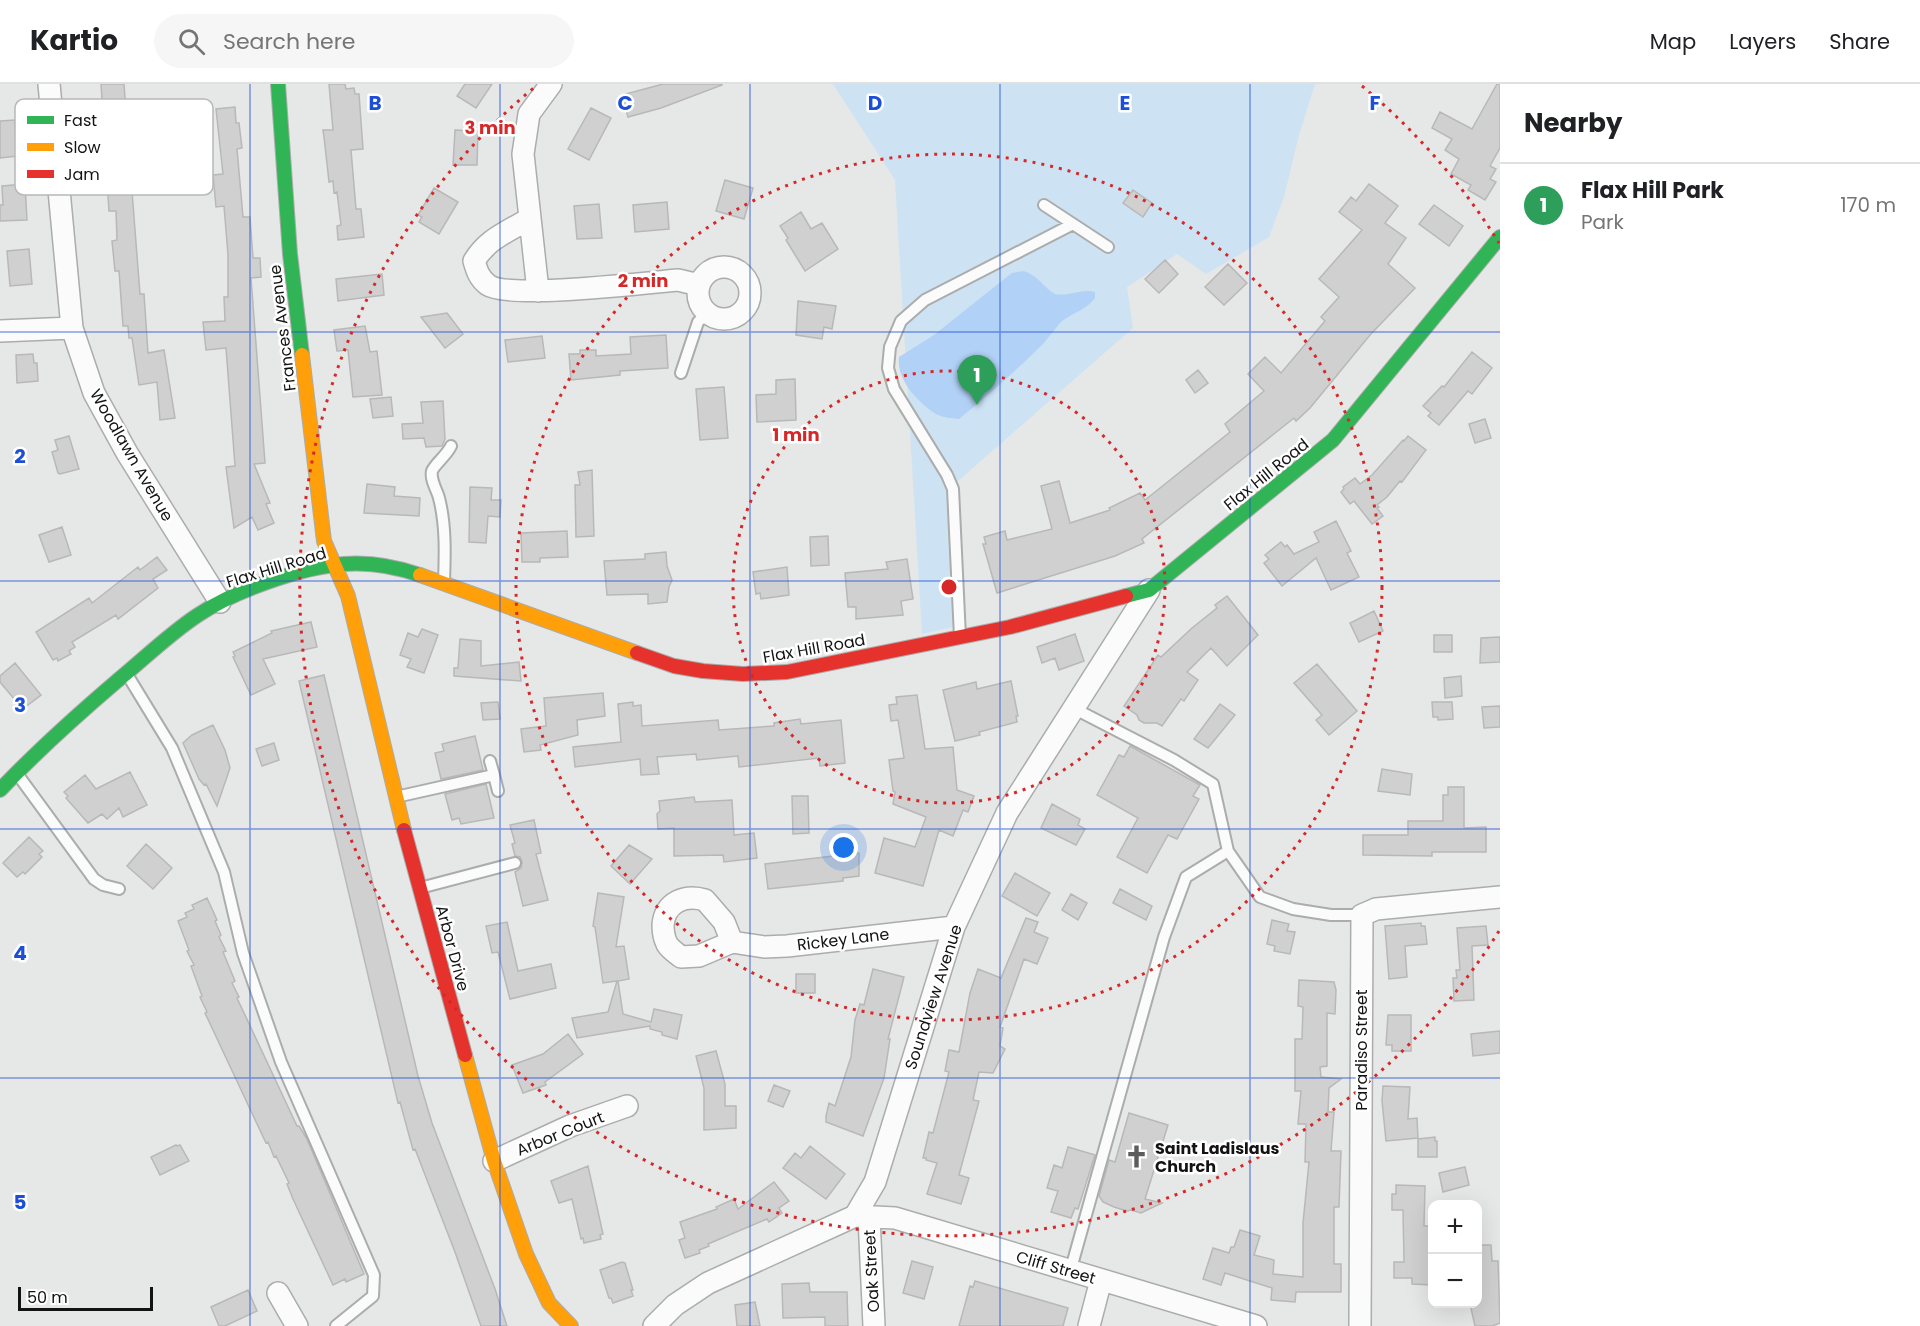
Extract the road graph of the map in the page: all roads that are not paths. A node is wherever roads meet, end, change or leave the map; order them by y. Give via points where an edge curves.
1 (49, 84) edge
2 (278, 84) edge
3 (551, 84) edge
4 (50, 99) edge
5 (59, 195) edge
6 (1044, 205) dead end
7 (530, 218) junction
8 (1073, 224) junction
9 (1500, 237) edge
10 (1108, 247) dead end
11 (699, 285) junction
12 (538, 291) junction
13 (706, 313) junction
14 (72, 328) junction
15 (0, 331) edge
16 (681, 373) dead end
17 (451, 446) dead end
18 (335, 565) junction
19 (444, 582) junction
20 (1149, 590) junction
21 (220, 602) junction
22 (960, 637) junction
23 (126, 673) junction
24 (1075, 709) junction
25 (490, 761) dead end
26 (16, 773) junction
27 (494, 775) junction
28 (0, 790) edge
29 (498, 791) dead end
30 (395, 797) junction
31 (1228, 850) junction
32 (515, 863) dead end
33 (420, 888) junction
34 (119, 889) dead end
35 (1500, 897) edge
36 (1362, 915) junction
37 (954, 927) junction
38 (732, 942) dead end
39 (627, 1106) dead end
40 (494, 1161) junction
41 (862, 1216) junction
42 (1070, 1272) junction
43 (1101, 1280) junction
44 (278, 1293) dead end
45 (297, 1326) edge
46 (336, 1326) edge
47 (571, 1326) edge
48 (654, 1326) edge
49 (874, 1326) edge
50 (1089, 1326) edge
51 (1256, 1326) edge
52 (1360, 1326) edge

1 - 4 street, Woodlawn Avenue
2 - 18 main road, Frances Avenue via 290,254 324,541
3 - 7 street via 529,114 522,154
5 - 14 street, Woodlawn Avenue
6 - 8 lane
7 - 12 street
7 - 12 street via 492,240 474,261 478,275 489,286 508,291
8 - 10 lane
8 - 22 lane via 925,300 902,321 890,347 888,368 894,389 953,489
9 - 20 main road, Flax Hill Road via 1333,440
11 - 12 street via 678,280
11 - 13 street via 699,300
11 - 13 street via 710,271 727,267 743,274 750,290 746,308 735,317 720,319
13 - 16 lane via 698,322
14 - 15 street
14 - 21 street, Woodlawn Avenue via 94,393
17 - 19 lane via 432,476 445,543
18 - 19 main road, Flax Hill Road via 406,570
18 - 21 main road, Flax Hill Road via 274,581
18 - 30 main road, Arbor Drive via 348,596
19 - 22 main road, Flax Hill Road via 674,666 711,673 786,672
20 - 22 main road, Flax Hill Road
20 - 24 street, Soundview Avenue
21 - 23 main road, Flax Hill Road
23 - 26 main road, Flax Hill Road
23 - 46 lane via 172,748 224,872 243,953 281,1062 374,1275 373,1296
24 - 31 lane via 1213,784
24 - 37 street, Soundview Avenue via 1007,813
25 - 27 lane
26 - 28 main road, Flax Hill Road
26 - 34 lane via 94,879
27 - 29 lane
27 - 30 lane
30 - 33 main road, Arbor Drive
31 - 36 lane via 1260,897 1293,909
31 - 42 lane via 1186,877 1164,937
32 - 33 lane
33 - 40 main road, Arbor Drive
35 - 36 street via 1376,909
36 - 52 street, Paradiso Street
37 - 38 street, Rickey Lane via 787,946
37 - 41 street, Soundview Avenue
39 - 40 street, Arbor Court via 570,1126
40 - 47 main road, Arbor Drive via 526,1254 549,1303
41 - 42 street, Cliff Street via 895,1218
41 - 48 street via 708,1283 675,1305
41 - 49 street, Oak Street
42 - 43 street, Cliff Street
43 - 50 street
43 - 51 street, Cliff Street
44 - 45 street

